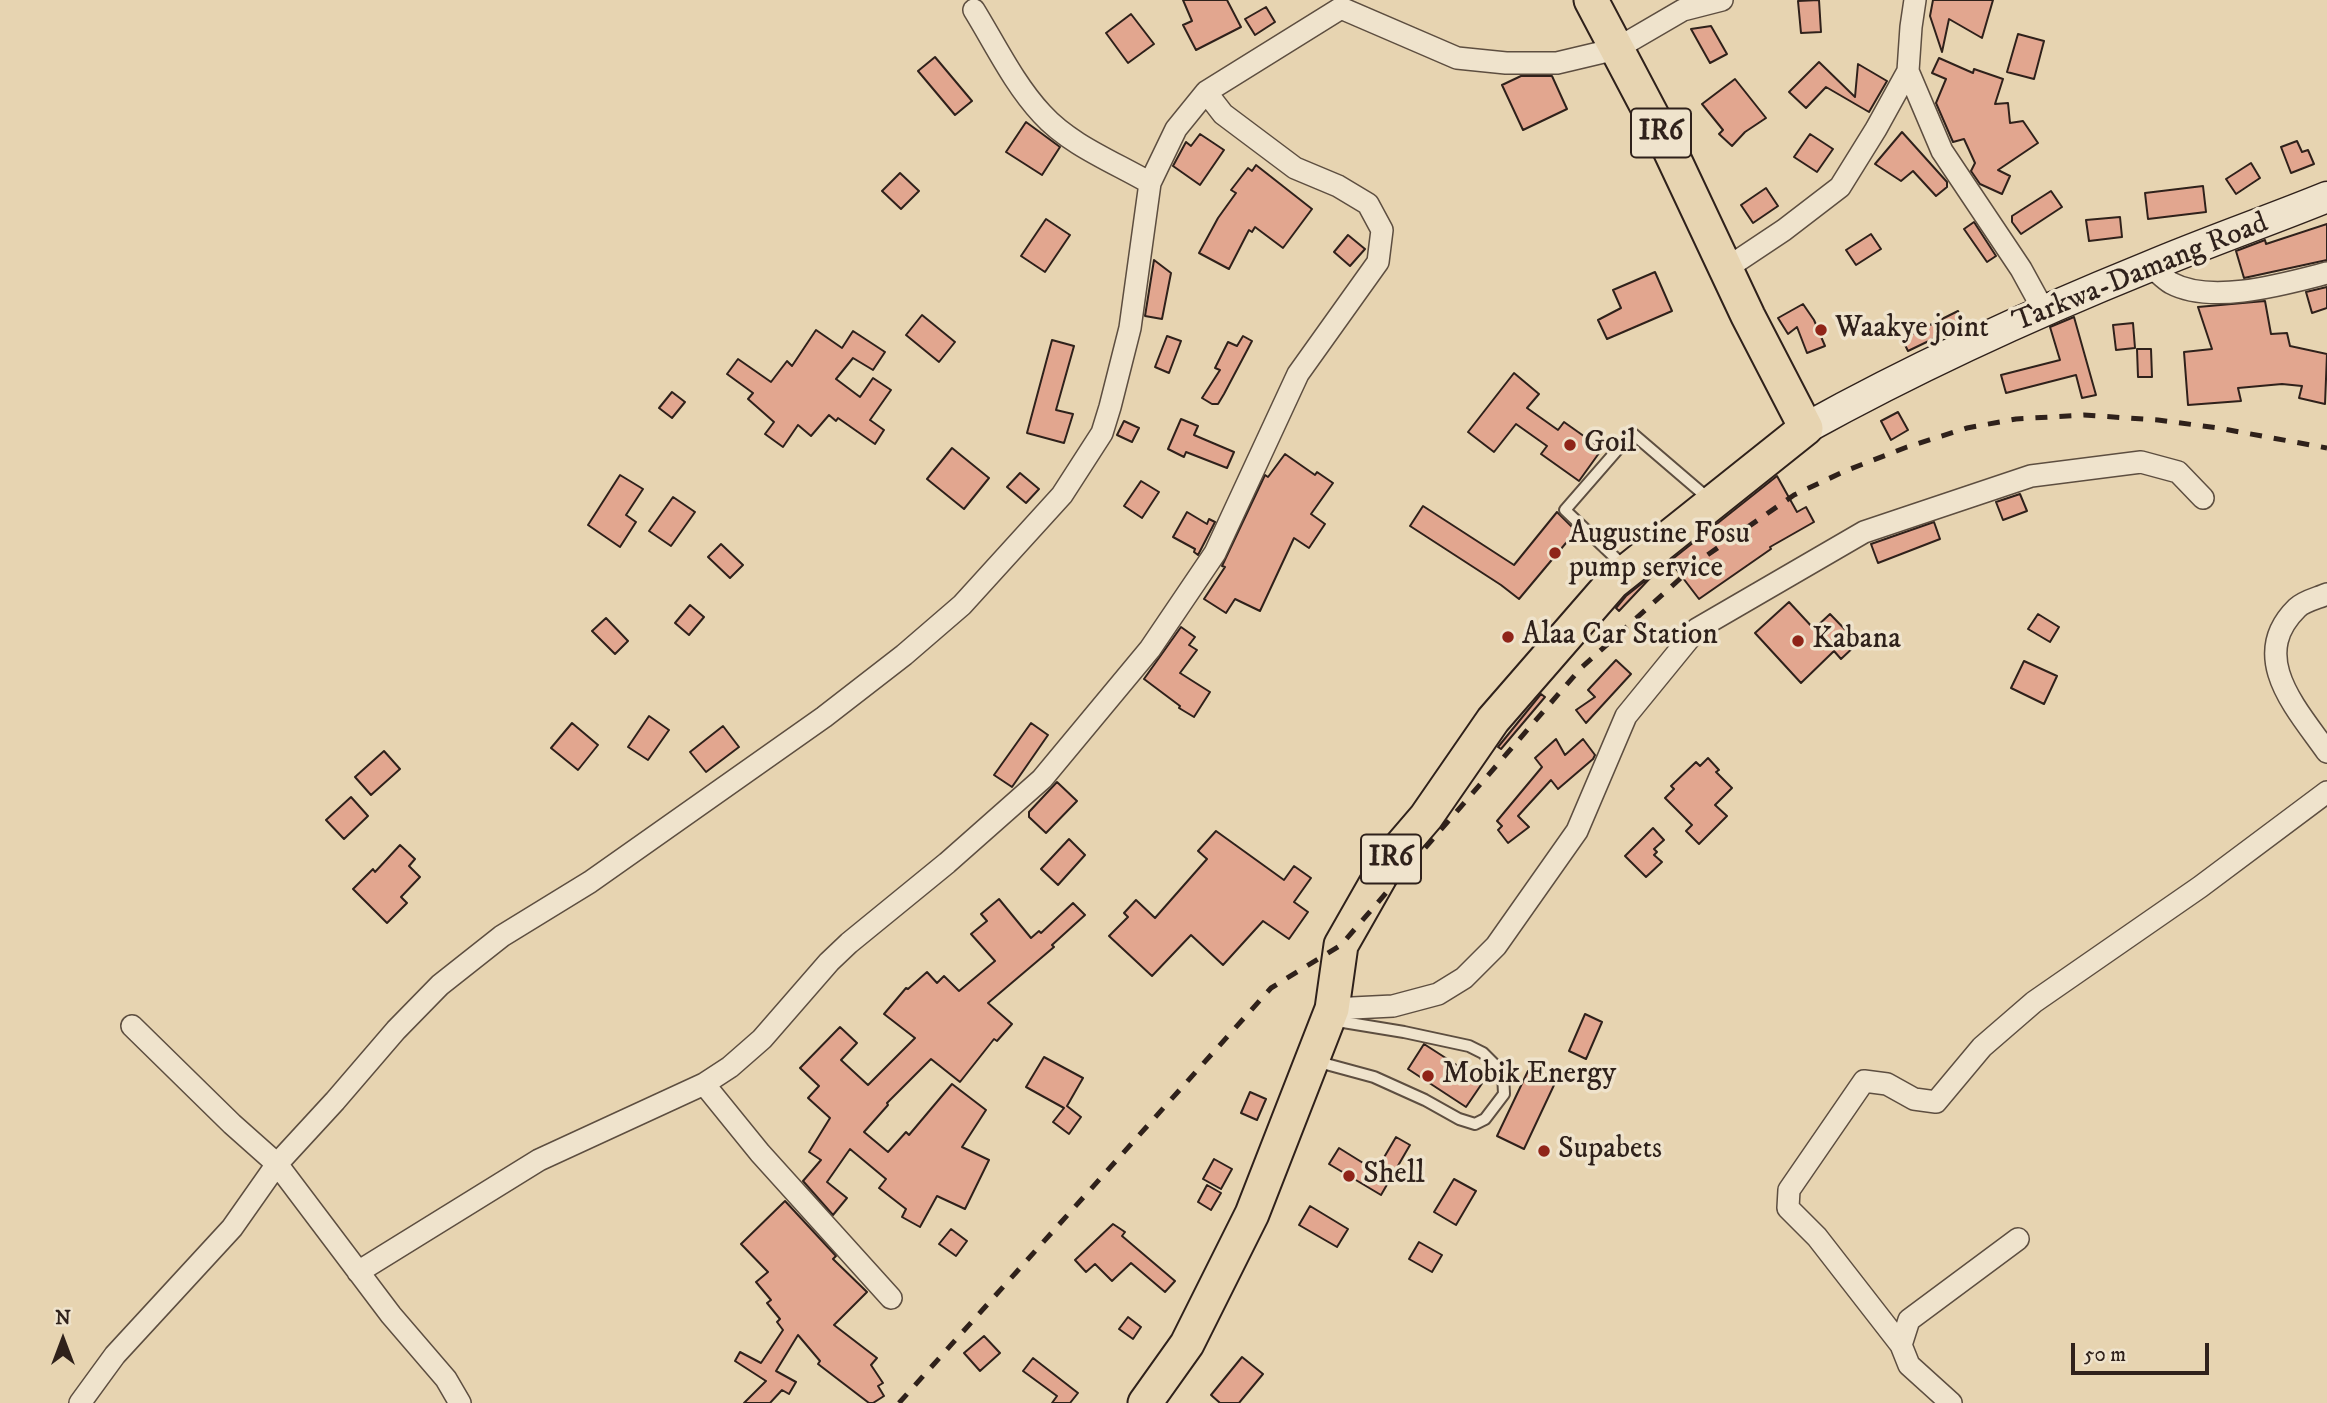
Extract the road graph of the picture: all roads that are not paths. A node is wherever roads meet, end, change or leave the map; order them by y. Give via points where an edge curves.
1 (1591, 0) edge
2 (1722, 0) edge
3 (1915, 0) edge
4 (1342, 4) edge
5 (1680, 5) edge
6 (974, 10) dead end
7 (1616, 49) junction
8 (1909, 71) junction
9 (1206, 92) junction
10 (1150, 183) junction
11 (2327, 197) edge
12 (2150, 266) junction
13 (1727, 268) junction
14 (2327, 273) edge
15 (2044, 311) junction
16 (1806, 428) junction
17 (2203, 498) dead end
18 (1714, 503) junction
19 (1628, 570) junction
20 (2327, 594) edge
21 (2327, 752) edge
22 (2327, 792) edge
23 (1330, 1014) junction
24 (131, 1026) dead end
25 (1312, 1060) junction
26 (704, 1084) junction
27 (277, 1164) junction
28 (2018, 1239) dead end
29 (358, 1272) junction
30 (891, 1298) dead end
31 (1901, 1345) junction
32 (80, 1403) edge
33 (460, 1403) edge
34 (1145, 1403) edge
35 (1951, 1403) edge

1 - 7 main road, IR6
2 - 5 street
3 - 8 street
4 - 7 street via 1457,58 1557,63
4 - 9 street
5 - 7 street
6 - 10 street via 1042,114 1069,138
7 - 13 main road, IR6
8 - 13 street via 1840,187
8 - 15 street via 1942,151
9 - 10 street via 1175,129
9 - 26 street via 1230,120 1295,168 1368,204 1382,230 1378,262 1298,374 1215,553 1150,649 1064,754 947,863 849,943 762,1039
10 - 27 street via 1130,328 1110,407 1102,433 1062,495 962,605 914,647 824,717 590,882 502,936 440,985
11 - 12 main road, Tarkwa-Damang Road
12 - 14 street via 2188,289 2221,292 2275,286
12 - 15 main road, Tarkwa-Damang Road
13 - 16 main road, IR6
15 - 16 main road, Tarkwa-Damang Road via 1882,386
16 - 18 main road, IR6
17 - 23 street via 2178,472 2141,462 2031,476 1864,532 1697,629 1626,716 1577,831 1496,946 1464,978 1438,994 1393,1006
18 - 19 main road, IR6
18 - 19 lane via 1633,433 1565,509
19 - 23 main road, IR6 via 1493,720 1426,817 1390,859 1340,945
20 - 21 street via 2298,607 2278,635 2274,660 2287,695
22 - 31 street via 2034,1002 1982,1047 1936,1102 1914,1099 1887,1084 1864,1081 1789,1191 1788,1208 1817,1237
23 - 25 main road, IR6
23 - 25 lane via 1483,1052 1503,1073 1504,1094 1485,1119 1475,1124 1374,1077
24 - 27 street
25 - 34 main road, IR6 via 1252,1214 1186,1344
26 - 29 street via 539,1160
26 - 30 street
27 - 29 street
27 - 32 street via 232,1228 115,1355
28 - 31 street via 1909,1320
29 - 33 street via 446,1379
31 - 35 street via 1909,1365

